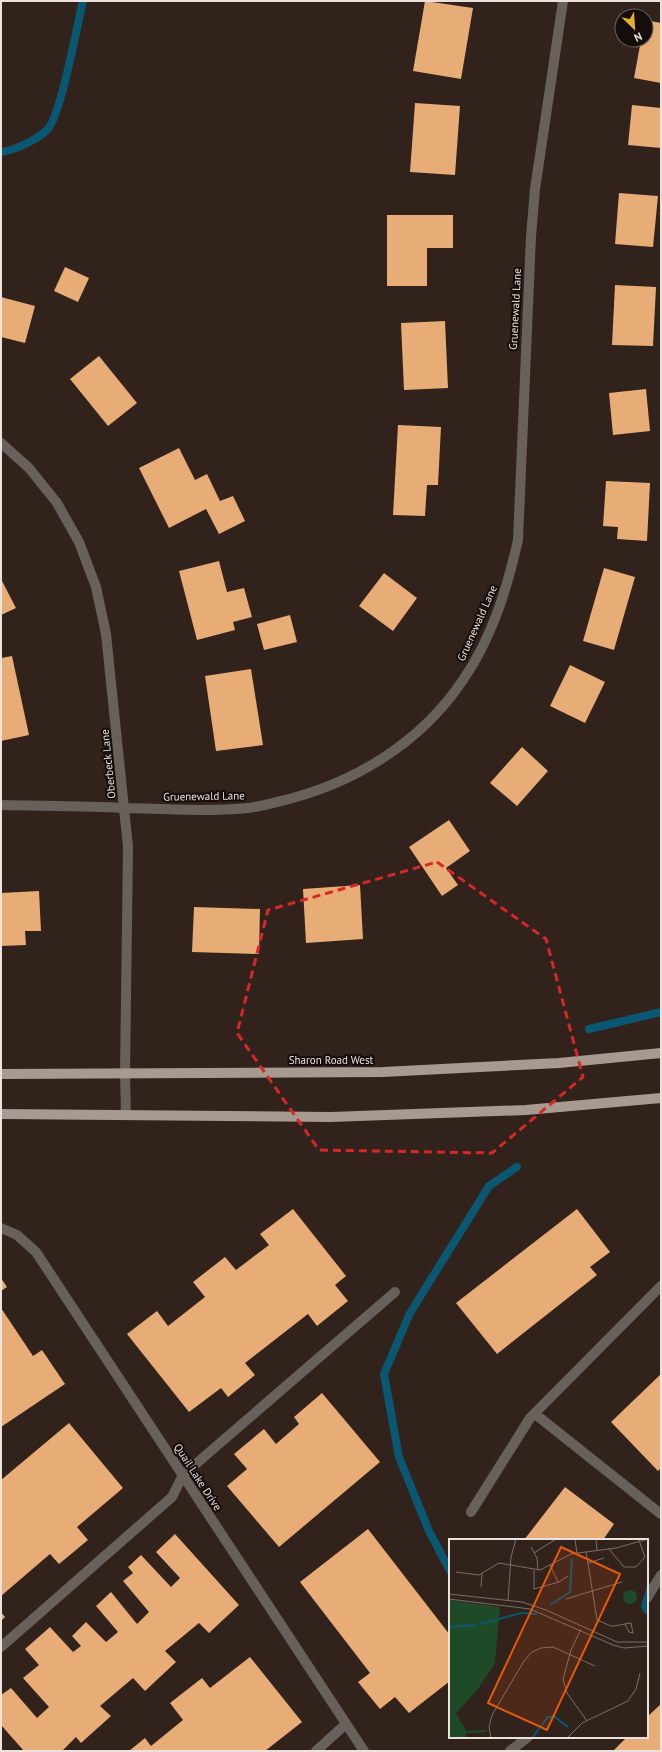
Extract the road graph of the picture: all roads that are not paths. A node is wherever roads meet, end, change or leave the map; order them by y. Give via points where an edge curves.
1 (563, 1) edge
2 (1, 443) edge
3 (1, 805) edge
4 (124, 808) junction
5 (661, 1053) edge
6 (1, 1074) edge
7 (125, 1074) junction
8 (661, 1098) edge
9 (1, 1114) edge
10 (126, 1115) junction
11 (1, 1228) edge
12 (661, 1286) edge
13 (395, 1292) dead end
14 (535, 1414) junction
15 (183, 1475) junction
16 (471, 1512) dead end
17 (661, 1514) edge
18 (661, 1575) edge
19 (648, 1596) edge
20 (1, 1647) edge
21 (346, 1724) junction
22 (527, 1738) edge
23 (316, 1751) edge
24 (364, 1751) edge
25 (510, 1751) edge

1 - 4 street, Gruenewald Lane via 536,181 532,228 518,540 509,581 478,656 449,699 414,735 374,765 330,787 250,808 197,811
2 - 4 street, Oberbeck Lane via 29,468 57,503 79,542 96,587 106,634
3 - 4 street, Gruenewald Lane
4 - 7 street, Oberbeck Lane via 128,846
5 - 7 main road, Sharon Road West via 558,1063 383,1072
6 - 7 main road, Sharon Road West
7 - 10 street, Oberbeck Lane
8 - 10 main road via 526,1110 331,1117
9 - 10 main road
11 - 15 street, Quail Lake Drive via 17,1235 36,1252
12 - 14 street
13 - 15 street
14 - 16 street
14 - 17 street
15 - 20 street via 172,1497
15 - 21 street, Quail Lake Drive
18 - 19 street
21 - 23 street
21 - 24 street, Quail Lake Drive
22 - 25 street

